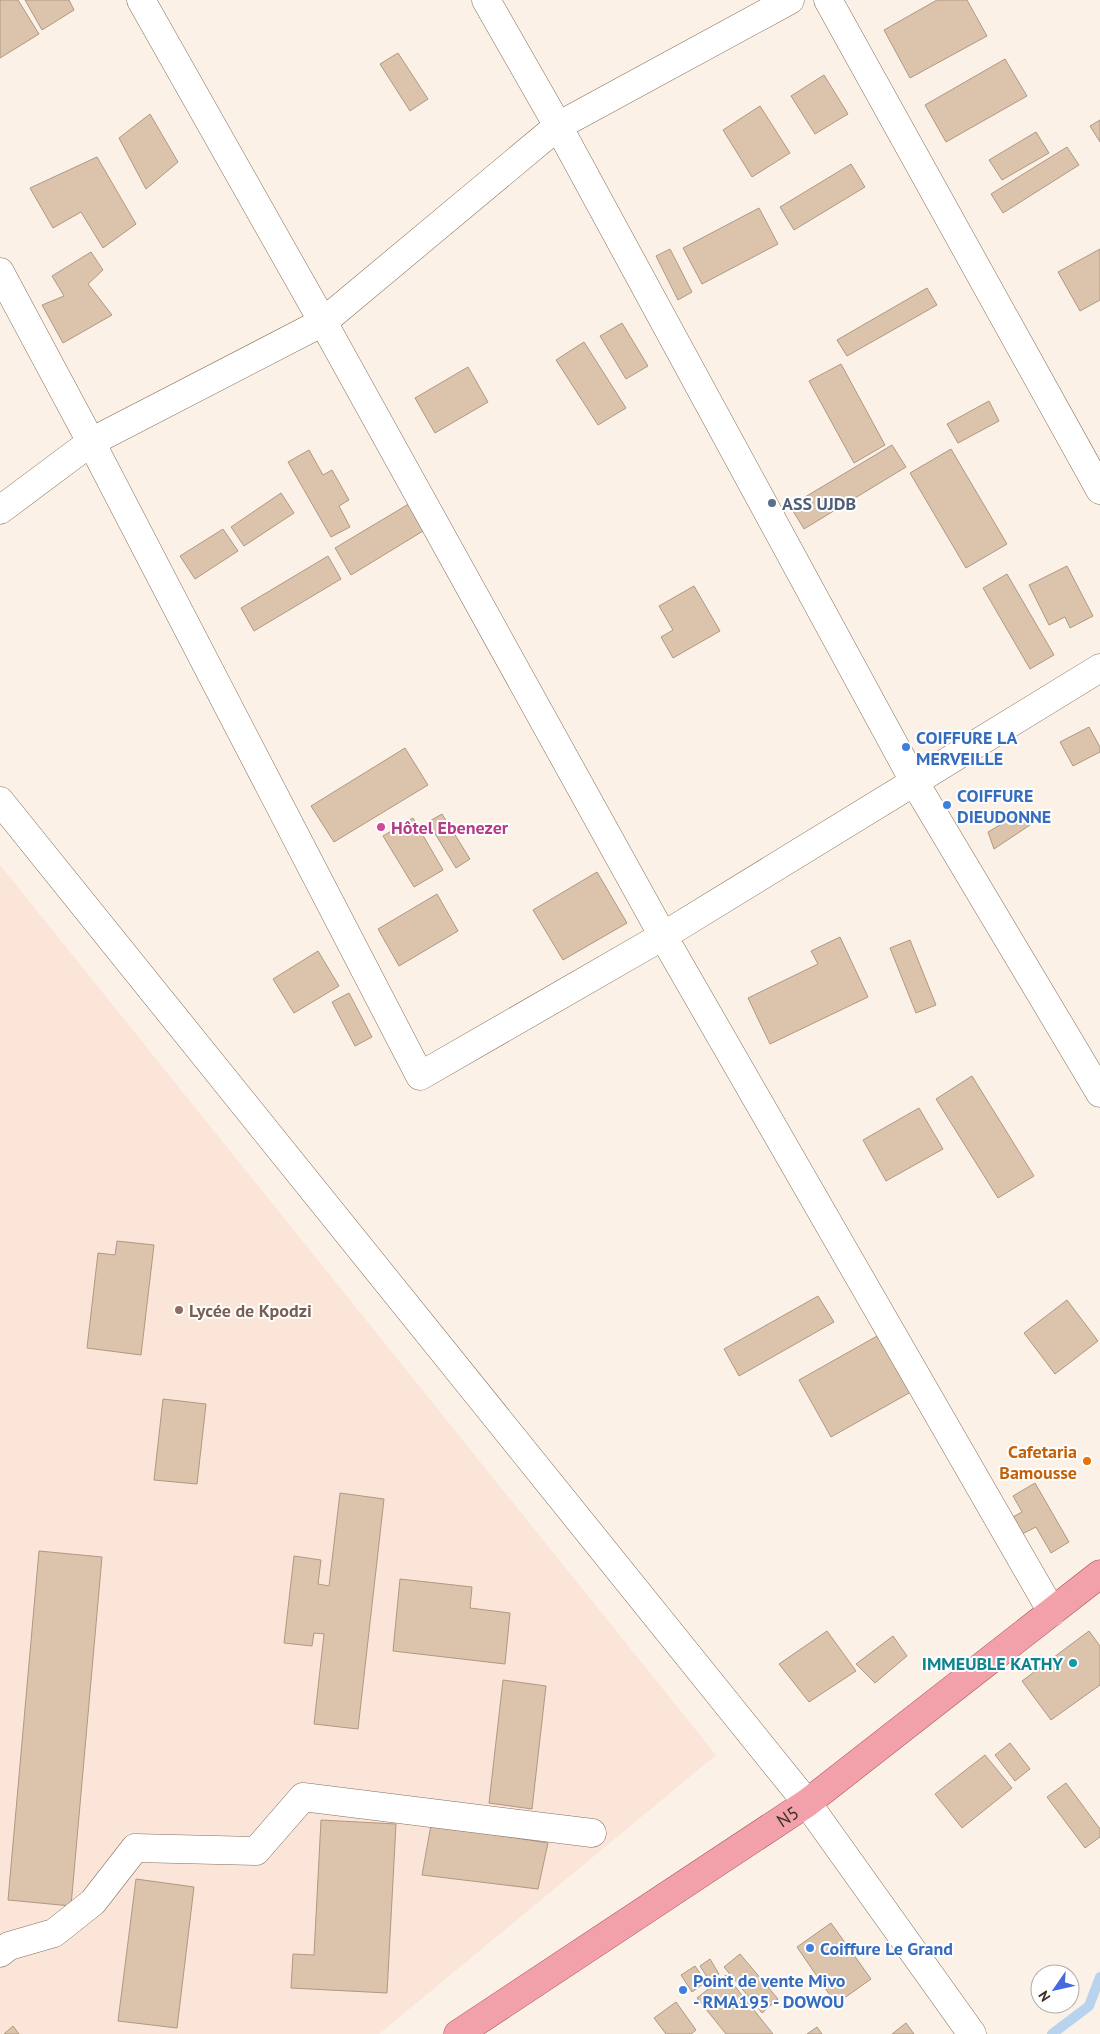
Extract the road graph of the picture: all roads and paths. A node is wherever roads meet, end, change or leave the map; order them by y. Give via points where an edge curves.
1 (141, 0) edge
2 (486, 0) edge
3 (790, 0) edge
4 (828, 0) edge
5 (558, 126) junction
6 (0, 272) edge
7 (323, 322) junction
8 (91, 442) junction
9 (1100, 490) edge
10 (0, 510) edge
11 (1100, 668) edge
12 (914, 783) junction
13 (0, 801) edge
14 (663, 936) junction
15 (1100, 1093) edge
16 (1100, 1574) edge
17 (1052, 1612) junction
18 (807, 1803) junction
19 (592, 1834) dead end
20 (0, 1954) edge
21 (458, 2034) edge
22 (972, 2034) edge

1 - 7 street
2 - 5 street
3 - 5 street
4 - 9 street
5 - 7 street
5 - 12 street
6 - 8 street
7 - 8 street
7 - 14 street
8 - 10 street
8 - 14 street via 420,1076
11 - 12 street
12 - 14 street
12 - 15 street
13 - 18 street
14 - 17 street
16 - 17 main road, N5 / N5
17 - 18 main road, N5 / N5
18 - 21 main road, N5 / N5
18 - 22 street
19 - 20 street via 303,1797 256,1851 135,1848 93,1902 54,1933 9,1946

